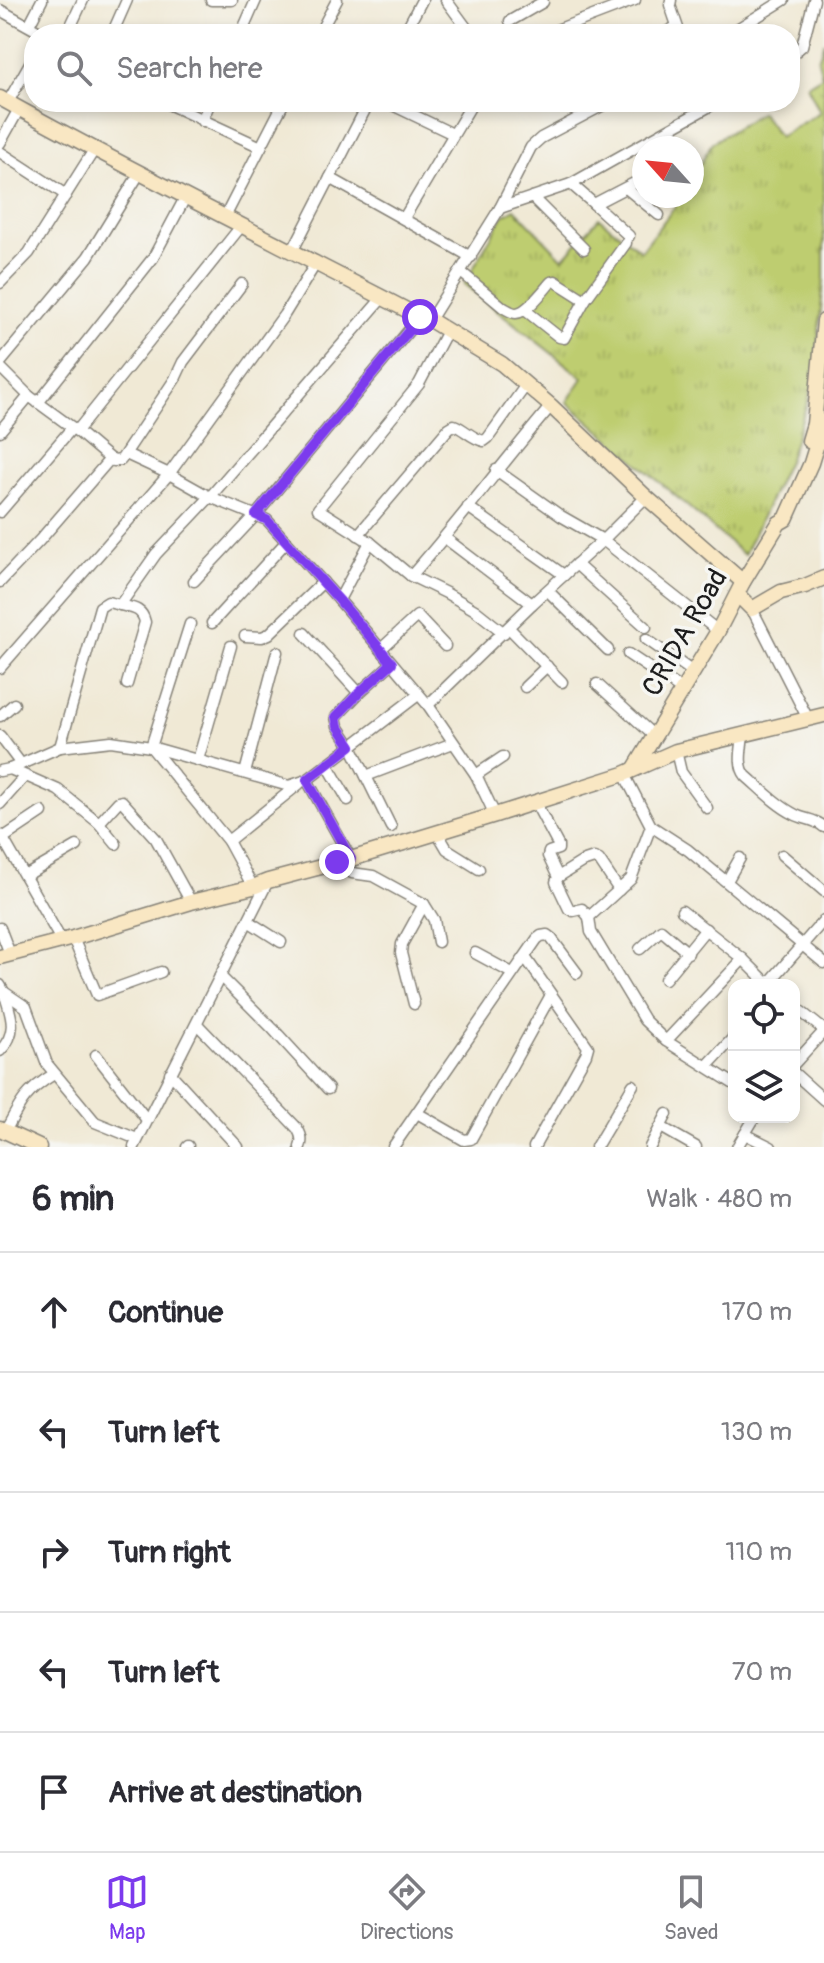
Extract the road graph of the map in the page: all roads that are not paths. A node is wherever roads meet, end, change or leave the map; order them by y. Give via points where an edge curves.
1 (42, 0) edge
2 (83, 0) edge
3 (127, 0) edge
4 (211, 0) edge
5 (232, 0) edge
6 (256, 0) edge
7 (337, 0) edge
8 (422, 0) edge
9 (446, 0) edge
10 (635, 0) edge
11 (671, 0) edge
12 (784, 0) edge
13 (814, 0) edge
14 (545, 4) edge
15 (0, 10) edge
16 (510, 21) dead end
17 (27, 24) edge
18 (30, 24) edge
19 (72, 24) edge
20 (116, 24) edge
21 (245, 24) edge
22 (324, 24) edge
23 (409, 24) edge
24 (460, 24) edge
25 (572, 24) edge
26 (676, 24) edge
27 (745, 24) edge
28 (800, 48) edge
29 (24, 75) edge
30 (9, 103) edge
31 (25, 112) edge
32 (184, 112) edge
33 (206, 112) edge
34 (279, 112) edge
35 (364, 112) edge
36 (407, 112) edge
37 (467, 112) edge
38 (590, 112) edge
39 (699, 112) edge
40 (202, 121) junction
41 (453, 134) junction
42 (0, 143) edge
43 (261, 147) junction
44 (94, 150) junction
45 (0, 152) edge
46 (139, 174) junction
47 (330, 178) junction
48 (571, 184) junction
49 (632, 185) edge
50 (626, 188) junction
51 (66, 195) junction
52 (186, 196) junction
53 (532, 197) junction
54 (594, 204) junction
55 (500, 208) junction
56 (659, 215) dead end
57 (225, 217) junction
58 (404, 218) junction
59 (242, 225) junction
60 (584, 249) dead end
61 (293, 250) junction
62 (471, 257) junction
63 (316, 263) junction
64 (461, 272) junction
65 (0, 283) edge
66 (242, 284) dead end
67 (383, 297) junction
68 (585, 300) junction
69 (525, 310) junction
70 (425, 318) junction
71 (824, 321) edge
72 (447, 331) junction
73 (0, 365) edge
74 (526, 385) junction
75 (34, 400) junction
76 (551, 406) junction
77 (824, 421) edge
78 (74, 429) junction
79 (0, 431) edge
80 (812, 447) junction
81 (126, 454) junction
82 (110, 459) junction
83 (496, 470) junction
84 (169, 474) junction
85 (210, 497) junction
86 (646, 497) junction
87 (468, 507) junction
88 (0, 512) edge
89 (256, 515) junction
90 (358, 535) junction
91 (445, 538) junction
92 (603, 540) junction
93 (286, 542) junction
94 (370, 542) junction
95 (576, 564) junction
96 (564, 575) junction
97 (411, 576) junction
98 (824, 578) edge
99 (194, 581) dead end
100 (0, 582) edge
101 (323, 582) junction
102 (741, 589) junction
103 (548, 591) junction
104 (339, 600) junction
105 (532, 604) junction
106 (120, 605) junction
107 (752, 609) junction
108 (212, 623) dead end
109 (190, 624) dead end
110 (507, 631) junction
111 (718, 631) junction
112 (304, 633) dead end
113 (245, 636) dead end
114 (231, 646) dead end
115 (445, 646) dead end
116 (381, 649) junction
117 (608, 650) dead end
118 (277, 652) dead end
119 (628, 654) dead end
120 (392, 663) junction
121 (547, 666) junction
122 (0, 668) edge
123 (693, 672) junction
124 (562, 682) dead end
125 (127, 684) dead end
126 (597, 684) dead end
127 (525, 687) dead end
128 (682, 690) junction
129 (359, 693) junction
130 (418, 695) junction
131 (14, 704) dead end
132 (428, 705) junction
133 (824, 715) edge
134 (0, 716) edge
135 (808, 719) junction
136 (653, 735) junction
137 (743, 735) junction
138 (0, 736) edge
139 (453, 743) junction
140 (351, 746) junction
141 (60, 747) junction
142 (151, 747) junction
143 (676, 751) junction
144 (503, 757) dead end
145 (198, 760) junction
146 (21, 764) junction
147 (327, 764) junction
148 (5, 770) edge
149 (629, 771) junction
150 (245, 773) junction
151 (476, 775) junction
152 (25, 776) junction
153 (366, 776) junction
154 (304, 781) junction
155 (348, 800) dead end
156 (535, 802) junction
157 (0, 804) edge
158 (707, 808) dead end
159 (42, 812) dead end
160 (495, 815) junction
161 (99, 823) junction
162 (651, 826) junction
163 (391, 827) dead end
164 (824, 827) edge
165 (437, 832) junction
166 (0, 836) edge
167 (228, 841) junction
168 (116, 844) dead end
169 (77, 846) dead end
170 (782, 855) dead end
171 (740, 858) dead end
172 (344, 861) junction
173 (479, 869) dead end
174 (25, 876) junction
175 (558, 877) junction
176 (268, 881) junction
177 (727, 881) junction
178 (253, 887) junction
179 (619, 890) junction
180 (824, 891) edge
181 (191, 902) junction
182 (424, 904) junction
183 (682, 911) dead end
184 (589, 917) junction
185 (824, 920) edge
186 (248, 921) junction
187 (0, 928) edge
188 (706, 929) junction
189 (67, 939) junction
190 (281, 942) dead end
191 (438, 942) dead end
192 (803, 945) junction
193 (640, 949) dead end
194 (475, 953) dead end
195 (688, 953) junction
196 (5, 955) edge
197 (525, 957) junction
198 (743, 959) junction
199 (824, 963) edge
200 (161, 972) dead end
201 (512, 973) junction
202 (577, 973) dead end
203 (220, 976) junction
204 (665, 979) dead end
205 (763, 979) edge
206 (774, 979) edge
207 (2, 988) edge
208 (551, 995) junction
209 (414, 1004) dead end
210 (800, 1011) edge
211 (197, 1024) junction
212 (824, 1030) edge
213 (666, 1041) junction
214 (728, 1043) edge
215 (0, 1051) edge
216 (96, 1055) dead end
217 (800, 1057) edge
218 (707, 1066) junction
219 (170, 1073) junction
220 (54, 1074) junction
221 (800, 1078) edge
222 (728, 1080) edge
223 (633, 1085) dead end
224 (328, 1089) dead end
225 (824, 1100) edge
226 (417, 1113) junction
227 (667, 1114) dead end
228 (147, 1120) junction
229 (751, 1123) edge
230 (661, 1127) junction
231 (2, 1130) edge
232 (745, 1134) junction
233 (136, 1143) edge
234 (39, 1147) edge
235 (238, 1147) edge
236 (300, 1147) edge
237 (393, 1147) edge
238 (534, 1147) edge
239 (596, 1147) edge
240 (650, 1147) edge
241 (696, 1147) edge
242 (737, 1147) edge
243 (771, 1147) edge

1 - 18 street
2 - 19 street
3 - 20 street
4 - 5 street
6 - 21 street
7 - 22 street
8 - 23 street
9 - 24 street
10 - 25 street
11 - 26 street
12 - 27 street
13 - 28 street
14 - 16 street
15 - 17 street
29 - 30 street
30 - 42 street
31 - 44 street
32 - 40 street
33 - 40 street
34 - 43 street
35 - 47 street
36 - 41 street
37 - 41 street
38 - 55 street via 531,147
39 - 48 street
40 - 43 street
41 - 58 street
43 - 57 street
44 - 46 street
44 - 51 street
45 - 51 street
46 - 52 street
46 - 73 street via 88,257
47 - 58 street
47 - 61 street
48 - 53 street
48 - 54 street
49 - 50 street
50 - 54 street
50 - 56 street
51 - 65 street via 29,253
52 - 57 street
52 - 75 street via 153,258
53 - 55 street
53 - 60 street
54 - 68 street via 628,240
55 - 62 street
57 - 59 street
58 - 62 street
59 - 61 street
59 - 78 street
61 - 63 street
62 - 64 street
63 - 67 street
63 - 84 street
64 - 69 street via 504,308
64 - 70 street
66 - 81 street via 183,362
67 - 70 street
67 - 85 street
68 - 69 street via 555,281
68 - 69 street via 562,339
70 - 72 street
70 - 89 street
71 - 80 street, CRIDA Road
72 - 74 street
72 - 90 street via 419,384 318,509
73 - 75 street
74 - 76 street
74 - 90 street via 484,441 458,426 449,428
75 - 78 street
75 - 79 street
76 - 83 street
76 - 86 street
77 - 80 street, CRIDA Road
78 - 82 street
78 - 88 street
80 - 102 street, CRIDA Road via 778,515 779,523
81 - 82 street via 121,460
81 - 84 street
82 - 100 street
83 - 87 street
83 - 92 street
84 - 85 street
84 - 122 street
85 - 89 street
85 - 106 street via 156,554
86 - 92 street
86 - 102 street
87 - 91 street
87 - 96 street
89 - 93 street
89 - 99 street
90 - 94 street
91 - 97 street
91 - 105 street
92 - 95 street
92 - 111 street
93 - 101 street
93 - 108 street
94 - 97 street
94 - 104 street
95 - 96 street
95 - 123 street
96 - 103 street
97 - 110 street
98 - 107 street via 781,592
101 - 104 street
101 - 113 street via 269,634
102 - 107 street
102 - 111 street, CRIDA Road
103 - 105 street
103 - 117 street
104 - 116 street
105 - 110 street
106 - 125 street via 143,613 145,622
106 - 141 street via 105,602 98,610
107 - 135 street
109 - 142 street
110 - 121 street
110 - 132 street
111 - 123 street, CRIDA Road
112 - 129 street
114 - 145 street
115 - 116 street via 417,616
116 - 120 street
118 - 150 street
119 - 128 street
120 - 129 street
120 - 130 street
121 - 124 street
121 - 127 street
123 - 128 street, CRIDA Road
126 - 136 street
128 - 136 street, CRIDA Road
129 - 140 street via 336,717
130 - 132 street
130 - 140 street
131 - 134 street
132 - 139 street
133 - 135 street
135 - 137 street
136 - 149 street, CRIDA Road
137 - 143 street
137 - 164 street via 741,763 746,776 789,812
138 - 146 street
139 - 151 street
139 - 153 street
140 - 147 street
140 - 153 street
141 - 142 street via 111,741
141 - 146 street
142 - 145 street
142 - 167 street
143 - 149 street
143 - 158 street via 681,772
144 - 151 street
145 - 150 street
146 - 148 street
147 - 154 street
147 - 155 street
148 - 152 street
149 - 156 street
149 - 162 street
150 - 154 street via 289,786
151 - 160 street
152 - 157 street
152 - 161 street via 58,790
153 - 163 street
154 - 167 street
154 - 172 street
156 - 160 street
156 - 175 street via 558,845 548,854
159 - 166 street
160 - 165 street
161 - 168 street
161 - 181 street via 122,801 156,839
162 - 177 street
162 - 179 street via 633,875
165 - 172 street
165 - 173 street via 447,849
166 - 174 street
167 - 178 street
169 - 174 street
170 - 180 street
171 - 177 street
172 - 176 street
172 - 182 street via 352,873 373,876
174 - 189 street
175 - 179 street via 594,858
175 - 184 street via 569,909 582,909
176 - 178 street
176 - 186 street
177 - 192 street
178 - 181 street
179 - 184 street
181 - 189 street
182 - 191 street
182 - 209 street via 401,953
183 - 188 street
184 - 213 street via 591,932 644,1020
185 - 192 street
186 - 190 street
186 - 203 street
187 - 196 street
188 - 195 street
188 - 198 street
189 - 196 street
189 - 200 street via 97,995
192 - 199 street
192 - 206 street
193 - 195 street via 661,930
194 - 201 street
195 - 204 street
197 - 201 street
197 - 202 street via 537,939 547,935
197 - 208 street
198 - 205 street
198 - 213 street
201 - 226 street
203 - 211 street
203 - 224 street
207 - 215 street via 13,1024
207 - 220 street via 26,1007
208 - 226 street via 471,1139
208 - 238 street via 588,1047
210 - 212 street
211 - 219 street
211 - 236 street via 297,1128
212 - 217 street
213 - 218 street
214 - 218 street
216 - 228 street
218 - 222 street
219 - 228 street
219 - 235 street
220 - 231 street via 34,1086
220 - 233 street via 95,1122
221 - 225 street
223 - 239 street
226 - 237 street
227 - 230 street
228 - 233 street
229 - 232 street
230 - 240 street
230 - 241 street
231 - 234 street
232 - 242 street
232 - 243 street

